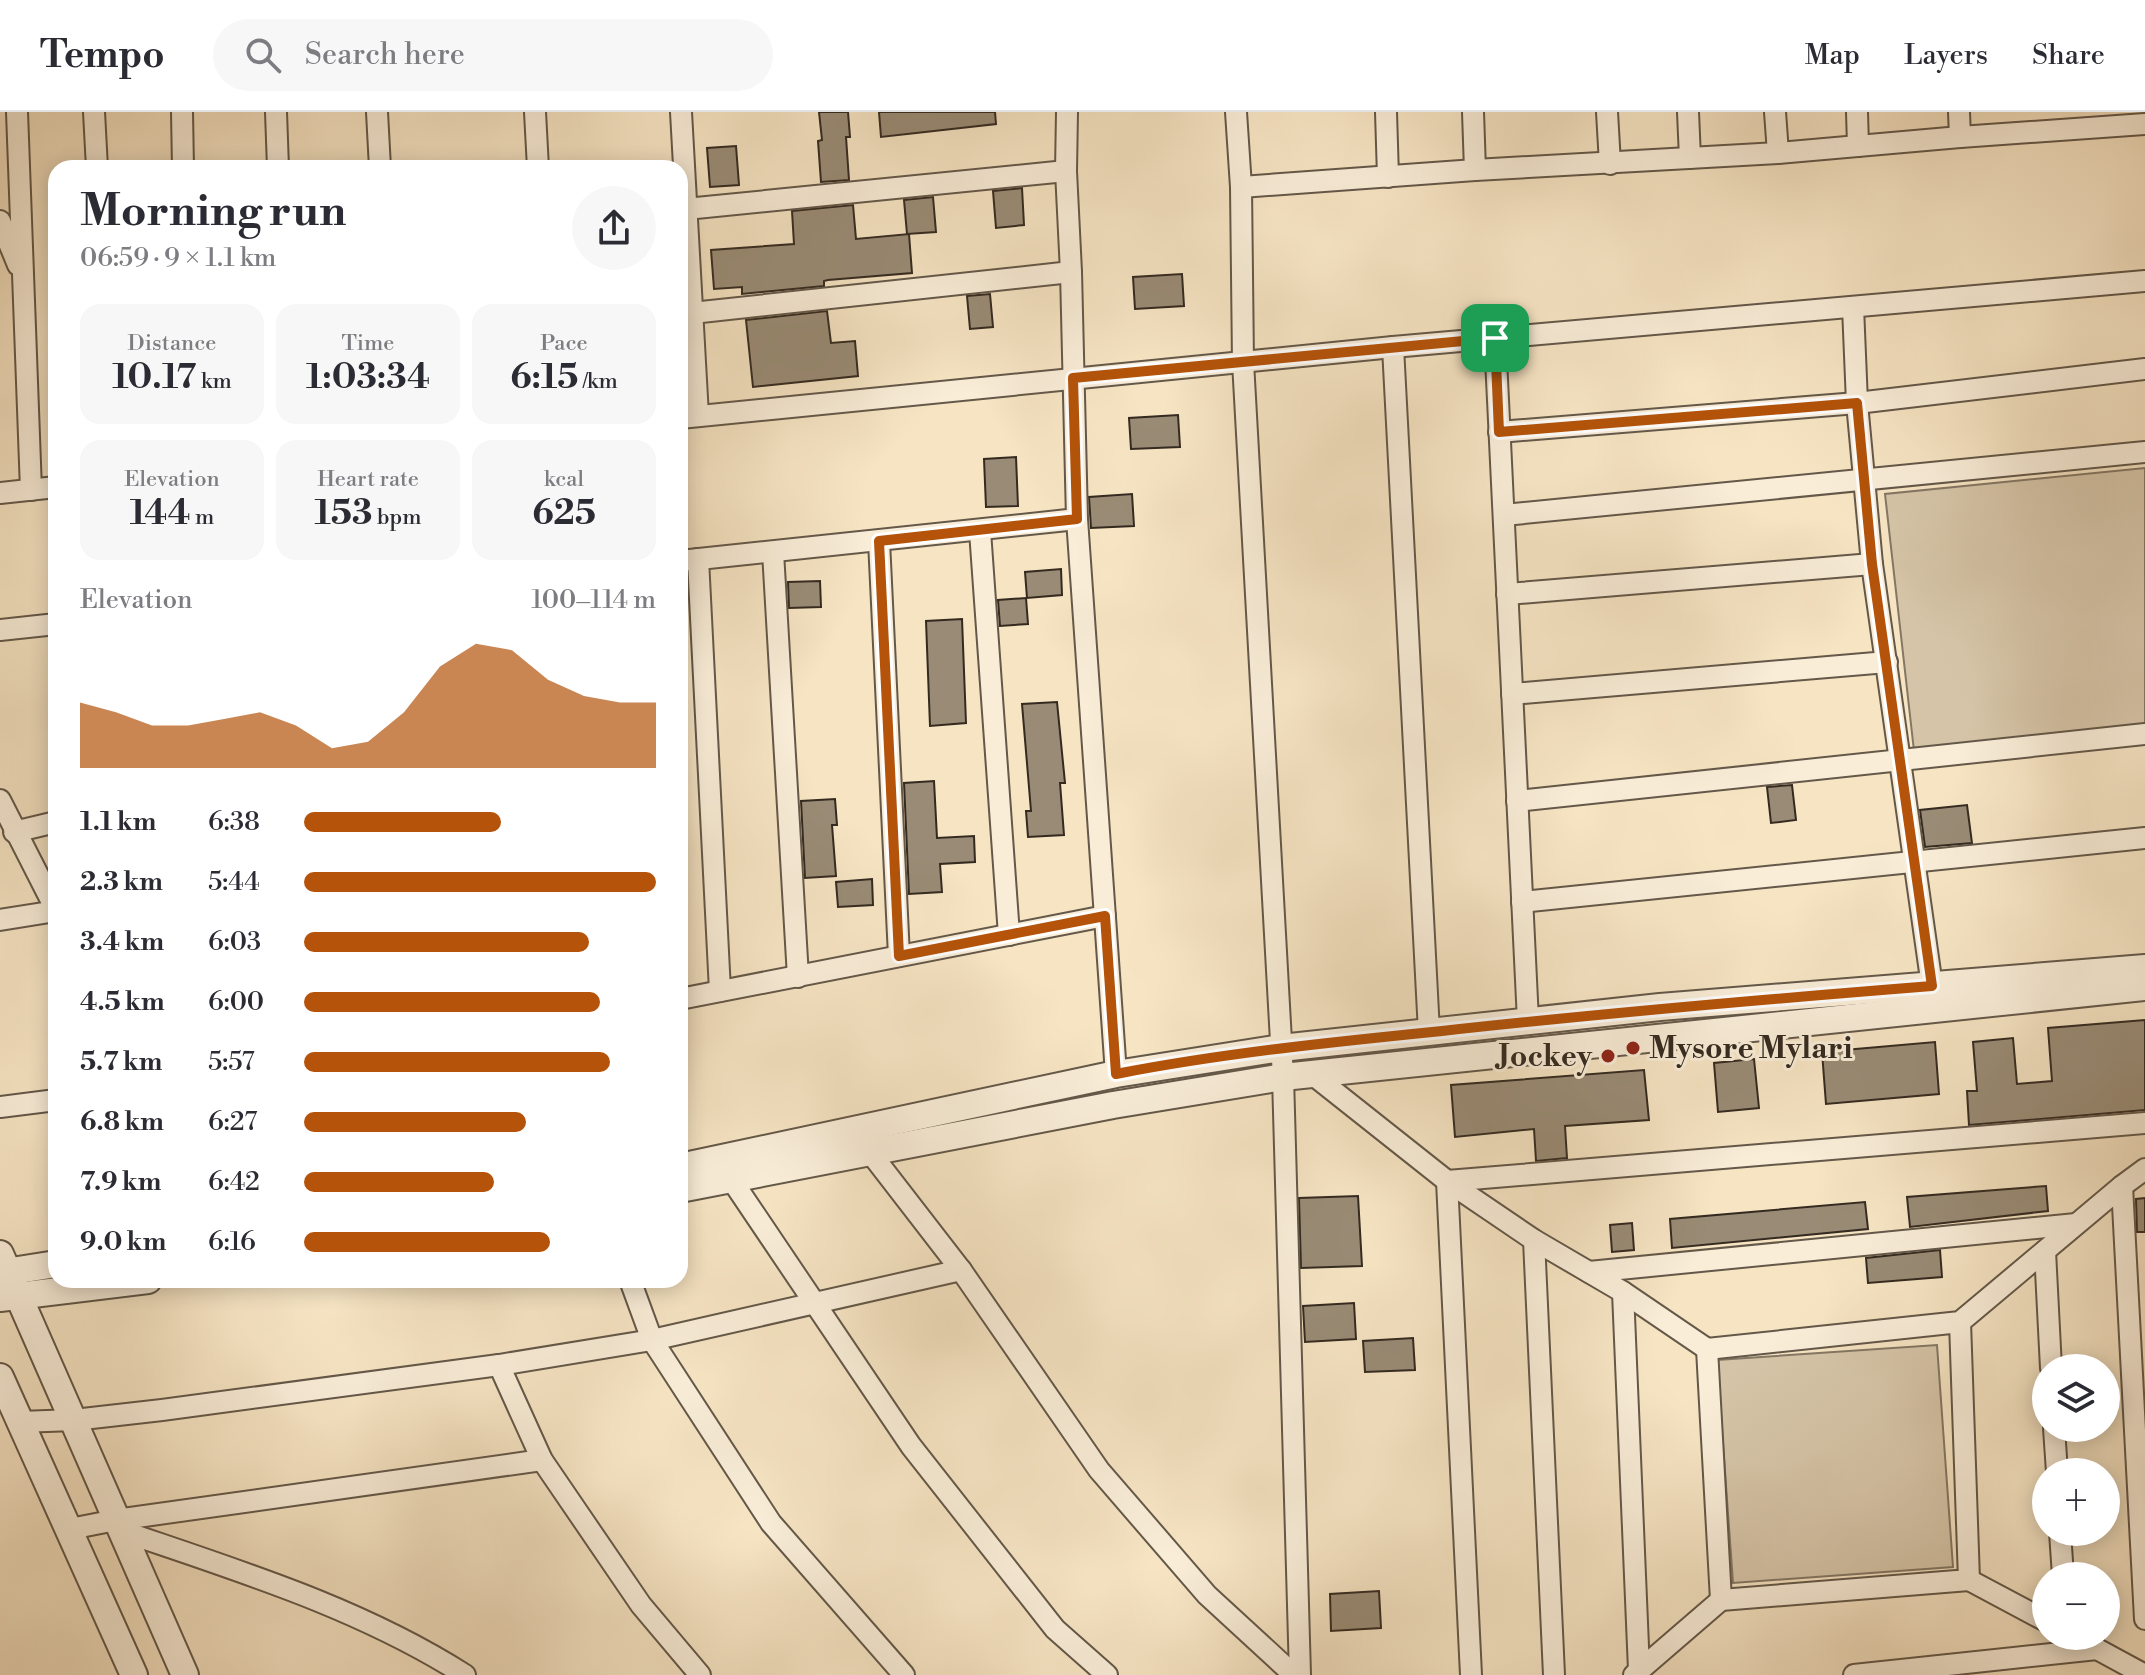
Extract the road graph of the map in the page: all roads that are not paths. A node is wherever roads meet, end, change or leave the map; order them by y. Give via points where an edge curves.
1 (17, 112) edge
2 (94, 112) edge
3 (182, 112) edge
4 (276, 112) edge
5 (377, 112) edge
6 (535, 112) edge
7 (681, 112) edge
8 (1067, 112) edge
9 (1236, 112) edge
10 (1386, 112) edge
11 (1473, 112) edge
12 (1607, 112) edge
13 (1688, 112) edge
14 (1775, 112) edge
15 (1857, 112) edge
16 (1959, 112) edge
17 (2064, 121) edge
18 (2145, 124) edge
19 (1960, 137) junction
20 (1858, 146) junction
21 (1778, 153) junction
22 (1690, 158) junction
23 (97, 160) edge
24 (183, 160) edge
25 (278, 160) edge
26 (380, 160) edge
27 (538, 160) edge
28 (683, 160) edge
29 (1610, 164) junction
30 (1475, 170) junction
31 (1066, 171) junction
32 (1388, 177) junction
33 (1241, 187) junction
34 (688, 209) edge
35 (0, 221) edge
36 (688, 244) edge
37 (1071, 272) junction
38 (23, 278) junction
39 (2145, 281) edge
40 (1853, 307) junction
41 (692, 313) junction
42 (1495, 338) junction
43 (1393, 347) junction
44 (1243, 362) junction
45 (2145, 369) edge
46 (1073, 378) junction
47 (1857, 403) junction
48 (689, 417) edge
49 (1499, 432) junction
50 (2145, 452) edge
51 (1866, 481) junction
52 (48, 488) edge
53 (2, 489) edge
54 (31, 490) junction
55 (1504, 515) junction
56 (1077, 519) junction
57 (980, 531) junction
58 (879, 541) junction
59 (773, 552) junction
60 (689, 560) edge
61 (1872, 564) junction
62 (1507, 594) junction
63 (48, 625) edge
64 (0, 630) edge
65 (1887, 662) junction
66 (1512, 694) junction
67 (2145, 734) edge
68 (1901, 760) junction
69 (0, 800) edge
70 (1517, 801) junction
71 (48, 824) edge
72 (14, 832) junction
73 (2145, 838) edge
74 (1916, 864) junction
75 (48, 895) edge
76 (1522, 902) junction
77 (48, 911) edge
78 (1105, 916) junction
79 (0, 920) edge
80 (1009, 935) junction
81 (899, 956) junction
82 (2145, 968) edge
83 (798, 977) junction
84 (1932, 986) junction
85 (2145, 987) edge
86 (720, 991) junction
87 (688, 997) edge
88 (1528, 1021) junction
89 (1429, 1032) junction
90 (1281, 1048) junction
91 (1116, 1074) junction
92 (1312, 1074) junction
93 (1283, 1077) junction
94 (48, 1101) edge
95 (0, 1107) edge
96 (2145, 1123) edge
97 (869, 1151) junction
98 (688, 1165) edge
99 (2145, 1169) edge
100 (731, 1179) junction
101 (1447, 1181) junction
102 (2122, 1186) junction
103 (688, 1187) edge
104 (2076, 1224) junction
105 (1534, 1240) junction
106 (2045, 1251) junction
107 (48, 1266) edge
108 (961, 1270) junction
109 (1589, 1272) junction
110 (5, 1278) edge
111 (48, 1279) edge
112 (633, 1288) edge
113 (1623, 1292) junction
114 (814, 1303) junction
115 (1960, 1322) junction
116 (652, 1340) junction
117 (1707, 1349) junction
118 (2050, 1354) edge
119 (499, 1365) junction
120 (0, 1377) edge
121 (74, 1420) junction
122 (20, 1422) junction
123 (542, 1460) junction
124 (119, 1526) junction
125 (70, 1529) junction
126 (1969, 1580) junction
127 (1721, 1600) junction
128 (2032, 1614) edge
129 (2145, 1619) edge
130 (2088, 1650) edge
131 (2099, 1650) edge
132 (189, 1672) edge
133 (1636, 1673) edge
134 (134, 1675) edge
135 (465, 1675) edge
136 (700, 1675) edge
137 (904, 1675) edge
138 (1107, 1675) edge
139 (1294, 1675) edge
140 (1300, 1675) edge
141 (1471, 1675) edge
142 (1554, 1675) edge
143 (1854, 1675) edge
144 (2145, 1675) edge

1 - 38 street
2 - 23 street
3 - 24 street
4 - 25 street
5 - 26 street
6 - 27 street
7 - 28 street
8 - 31 street
9 - 33 street
10 - 32 street
11 - 30 street
12 - 29 street
13 - 22 street
14 - 21 street
15 - 20 street
16 - 19 street
17 - 18 street
17 - 19 street
19 - 20 street
20 - 21 street
21 - 22 street
22 - 29 street
29 - 30 street
30 - 32 street
31 - 34 street
31 - 37 street
32 - 33 street
33 - 44 street
35 - 38 street
36 - 41 street
37 - 41 street
37 - 46 street
38 - 54 street
39 - 40 street
40 - 42 street
40 - 47 street
41 - 48 street
42 - 43 street
42 - 49 street
43 - 44 street
43 - 89 street
44 - 46 street
44 - 90 street
45 - 47 street
46 - 48 street
46 - 56 street
47 - 49 street
47 - 51 street
49 - 55 street
50 - 51 street
51 - 55 street
51 - 61 street
52 - 54 street
53 - 54 street
55 - 62 street
56 - 57 street
56 - 78 street
57 - 58 street
57 - 80 street
58 - 59 street
58 - 81 street
59 - 60 street
59 - 83 street
60 - 86 street
61 - 62 street
61 - 65 street
62 - 66 street
63 - 64 street
65 - 66 street
65 - 68 street
66 - 70 street
67 - 68 street
68 - 70 street
68 - 74 street
69 - 72 street
70 - 76 street
71 - 72 street
72 - 75 street
73 - 74 street
74 - 76 street
74 - 84 street
76 - 88 street
77 - 79 street
78 - 80 street
78 - 91 street
80 - 81 street
81 - 83 street
82 - 84 street
83 - 86 street
84 - 88 street
85 - 92 street
86 - 87 street
88 - 89 street
89 - 90 street
90 - 91 street
90 - 93 street
91 - 98 street
92 - 93 street
92 - 101 street
93 - 97 street
93 - 140 street
94 - 95 street
96 - 101 street
97 - 100 street
97 - 108 street
99 - 102 street
100 - 103 street
100 - 114 street
101 - 105 street
101 - 141 street
102 - 104 street
102 - 129 street
104 - 106 street
104 - 109 street
105 - 109 street
105 - 142 street
106 - 115 street
106 - 118 street
107 - 110 street
108 - 114 street
108 - 139 street via 1099,1470 1207,1595
109 - 113 street
110 - 111 street
110 - 121 street
112 - 116 street
113 - 117 street
113 - 133 street
114 - 116 street
114 - 138 street via 911,1446 1055,1629
115 - 117 street
115 - 126 street
116 - 119 street
116 - 137 street via 771,1523
117 - 127 street
119 - 121 street
119 - 123 street
120 - 122 street
121 - 122 street
121 - 124 street
122 - 125 street
123 - 124 street
123 - 136 street via 641,1605
124 - 125 street
124 - 132 street
124 - 135 street via 282,1586 421,1647
125 - 134 street
126 - 127 street
126 - 128 street
127 - 133 street
130 - 143 street
131 - 144 street

